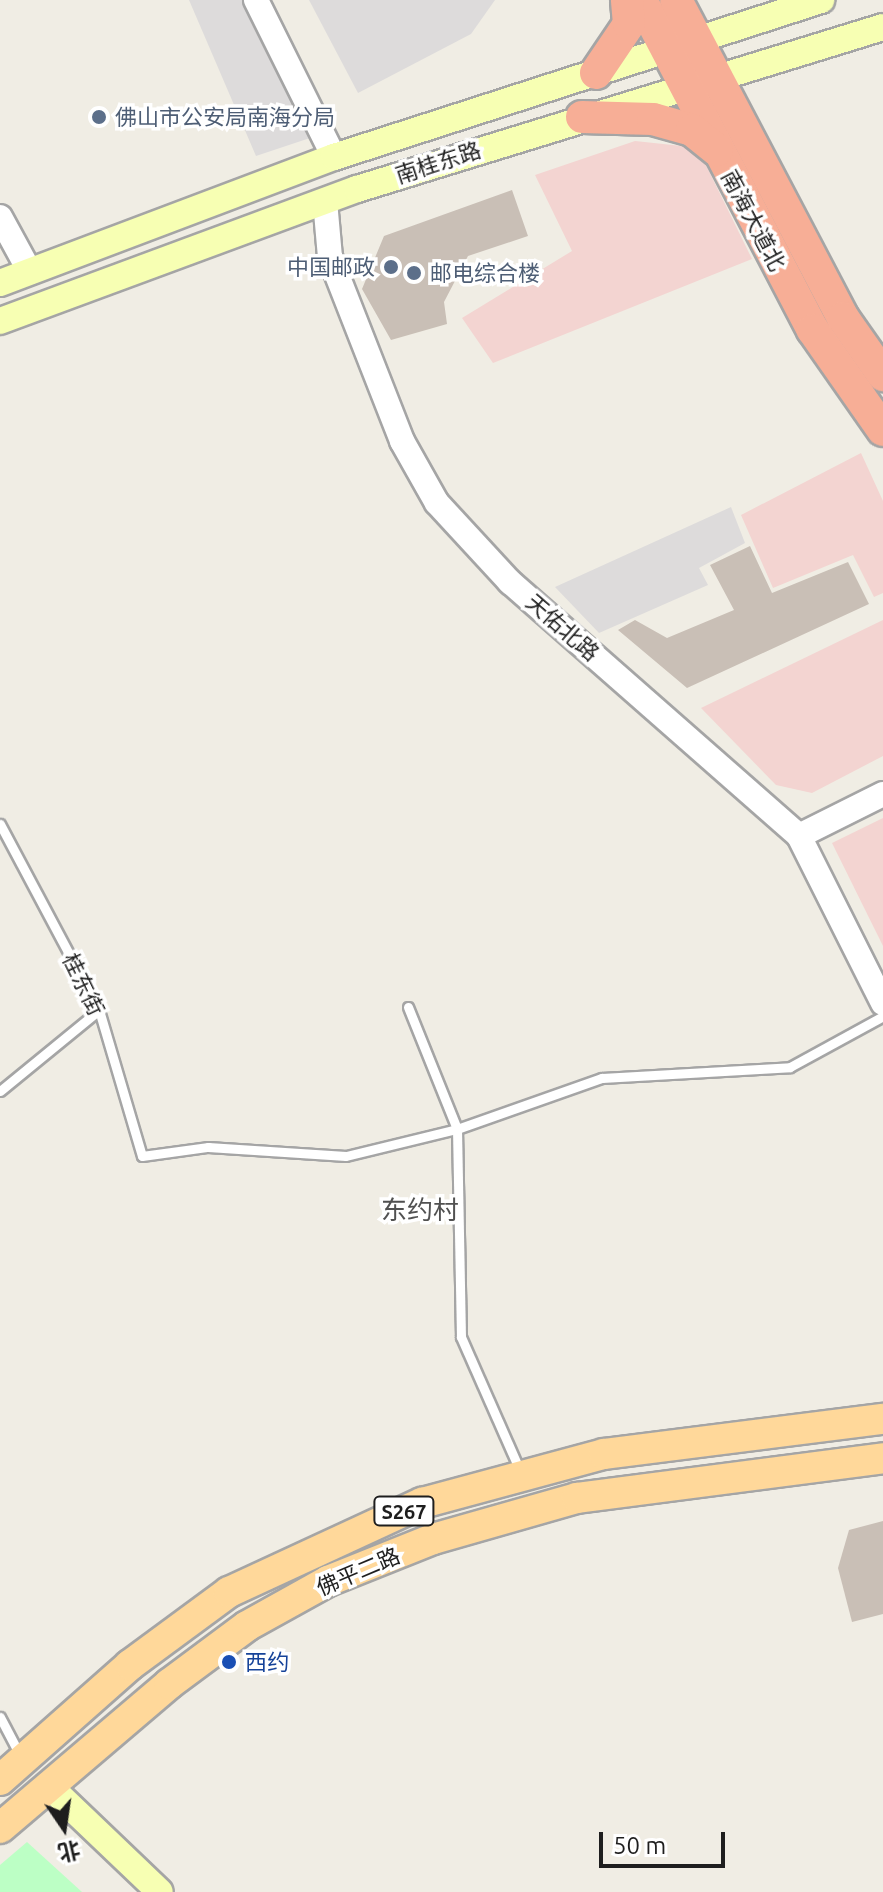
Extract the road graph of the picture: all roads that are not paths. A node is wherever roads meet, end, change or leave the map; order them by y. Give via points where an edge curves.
1 (256, 0) edge
2 (627, 0) edge
3 (641, 0) edge
4 (676, 0) edge
5 (821, 0) edge
6 (883, 27) edge
7 (695, 39) junction
8 (666, 51) junction
9 (596, 73) junction
10 (702, 84) junction
11 (582, 117) junction
12 (717, 150) junction
13 (334, 157) junction
14 (325, 201) junction
15 (0, 217) edge
16 (30, 272) junction
17 (0, 283) edge
18 (0, 321) edge
19 (883, 375) edge
20 (883, 430) edge
21 (883, 794) edge
22 (0, 824) edge
23 (799, 836) junction
24 (883, 1003) edge
25 (408, 1007) dead end
26 (99, 1010) junction
27 (883, 1016) edge
28 (0, 1091) edge
29 (457, 1129) junction
30 (883, 1419) edge
31 (883, 1458) edge
32 (520, 1471) junction
33 (0, 1717) edge
34 (11, 1770) edge
35 (49, 1786) junction
36 (0, 1828) edge
37 (160, 1892) edge

1 - 13 street
2 - 9 highway via 624,34
3 - 8 highway, 南海大道北
4 - 7 highway, 南海大道北
5 - 7 main road, 南桂东路
6 - 10 main road, 南桂东路
7 - 8 main road, 南桂东路
7 - 10 highway, 南海大道北
8 - 9 main road, 南桂东路
8 - 10 highway, 南海大道北
9 - 13 main road, 南桂东路
10 - 11 main road, 南桂东路
10 - 12 highway, 南海大道北
10 - 19 highway, 南海大道北
11 - 12 highway via 653,119 692,130
11 - 14 main road, 南桂东路
12 - 20 highway, 南海大道北 via 813,330
13 - 16 main road, 南桂东路
14 - 18 main road, 南桂东路
14 - 23 street, 天佑北路 via 330,257 402,441 437,503 510,582
15 - 16 street
16 - 17 main road, 南桂东路
21 - 23 street
22 - 26 lane, 桂东街
23 - 24 street, 天佑北路
25 - 29 lane
26 - 28 lane
26 - 29 lane, 桂东街 via 142,1156 208,1147 346,1156
27 - 29 lane via 790,1067 602,1078
29 - 32 lane via 461,1337
30 - 32 main road, 佛平二路 / S267
31 - 35 main road, 佛平二路 via 577,1498 433,1539 328,1581 247,1626
32 - 34 main road, 佛平二路 / S267 via 422,1503 229,1592 130,1665
33 - 34 lane
35 - 36 main road, 佛平二路
35 - 37 main road

